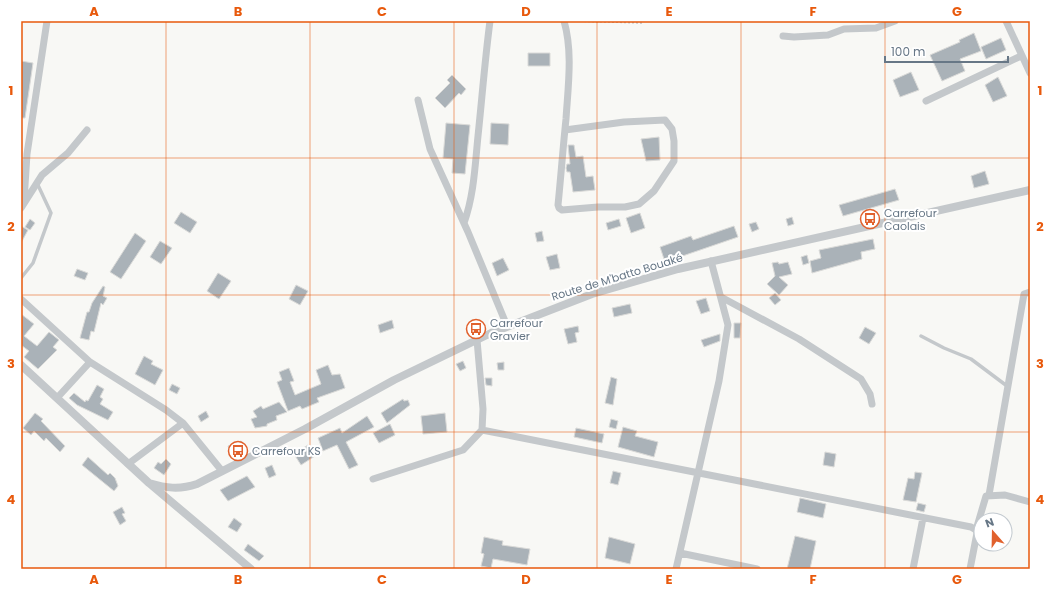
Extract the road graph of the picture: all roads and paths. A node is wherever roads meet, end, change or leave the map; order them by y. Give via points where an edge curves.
1 (47, 21) edge
2 (490, 21) edge
3 (564, 21) edge
4 (895, 21) edge
5 (1006, 21) edge
6 (642, 23) dead end
7 (783, 36) dead end
8 (1021, 56) junction
9 (1030, 73) edge
10 (418, 100) dead end
11 (926, 101) dead end
12 (87, 130) dead end
13 (565, 130) junction
14 (37, 182) junction
15 (1030, 190) edge
16 (22, 205) edge
17 (464, 223) junction
18 (711, 261) junction
19 (21, 278) edge
20 (1030, 292) edge
21 (721, 297) junction
22 (21, 299) edge
23 (507, 326) junction
24 (921, 336) dead end
25 (477, 340) junction
26 (90, 362) junction
27 (21, 365) edge
28 (1008, 387) junction
29 (57, 398) junction
30 (872, 404) dead end
31 (183, 423) junction
32 (482, 430) junction
33 (128, 464) junction
34 (222, 471) junction
35 (698, 472) junction
36 (373, 479) dead end
37 (149, 483) junction
38 (989, 495) junction
39 (1030, 502) edge
40 (981, 512) edge
41 (923, 518) junction
42 (973, 529) edge
43 (973, 552) edge
44 (680, 553) junction
45 (251, 569) edge
46 (676, 569) edge
47 (757, 569) edge
48 (913, 569) edge
49 (970, 569) edge

1 - 16 street
2 - 17 street via 471,206
3 - 6 path
3 - 13 street via 568,35 569,75
4 - 7 street via 876,28 844,30 828,35
5 - 8 street
8 - 9 street
8 - 11 street
10 - 17 street via 430,149
12 - 14 street via 68,153
13 - 13 street via 624,122 664,120 672,129 674,161 654,191 639,204 562,210 558,205
14 - 16 street
14 - 19 lane via 51,213 33,263
15 - 18 street, Route de M'batto Bouaké
17 - 23 street
18 - 21 street
18 - 23 street, Route de M'batto Bouaké via 592,294
20 - 28 street via 1024,294
21 - 30 street via 799,339 861,379 870,394
21 - 35 street via 728,325 719,381
22 - 26 street
23 - 25 street, Route de M'batto Bouaké
24 - 28 lane via 971,359
25 - 32 street
25 - 34 street, Route de M'batto Bouaké via 394,380
26 - 29 street
26 - 31 street
27 - 29 street
28 - 38 street
29 - 33 street
31 - 33 street
31 - 34 street
32 - 35 street
32 - 36 street via 463,450
33 - 37 street
34 - 37 street, Route de M'batto Bouaké via 185,488
35 - 41 street
35 - 44 street
37 - 45 street
38 - 39 street via 1005,495
38 - 40 street via 984,500
41 - 42 street
41 - 48 street
43 - 49 street
44 - 46 street
44 - 47 street

